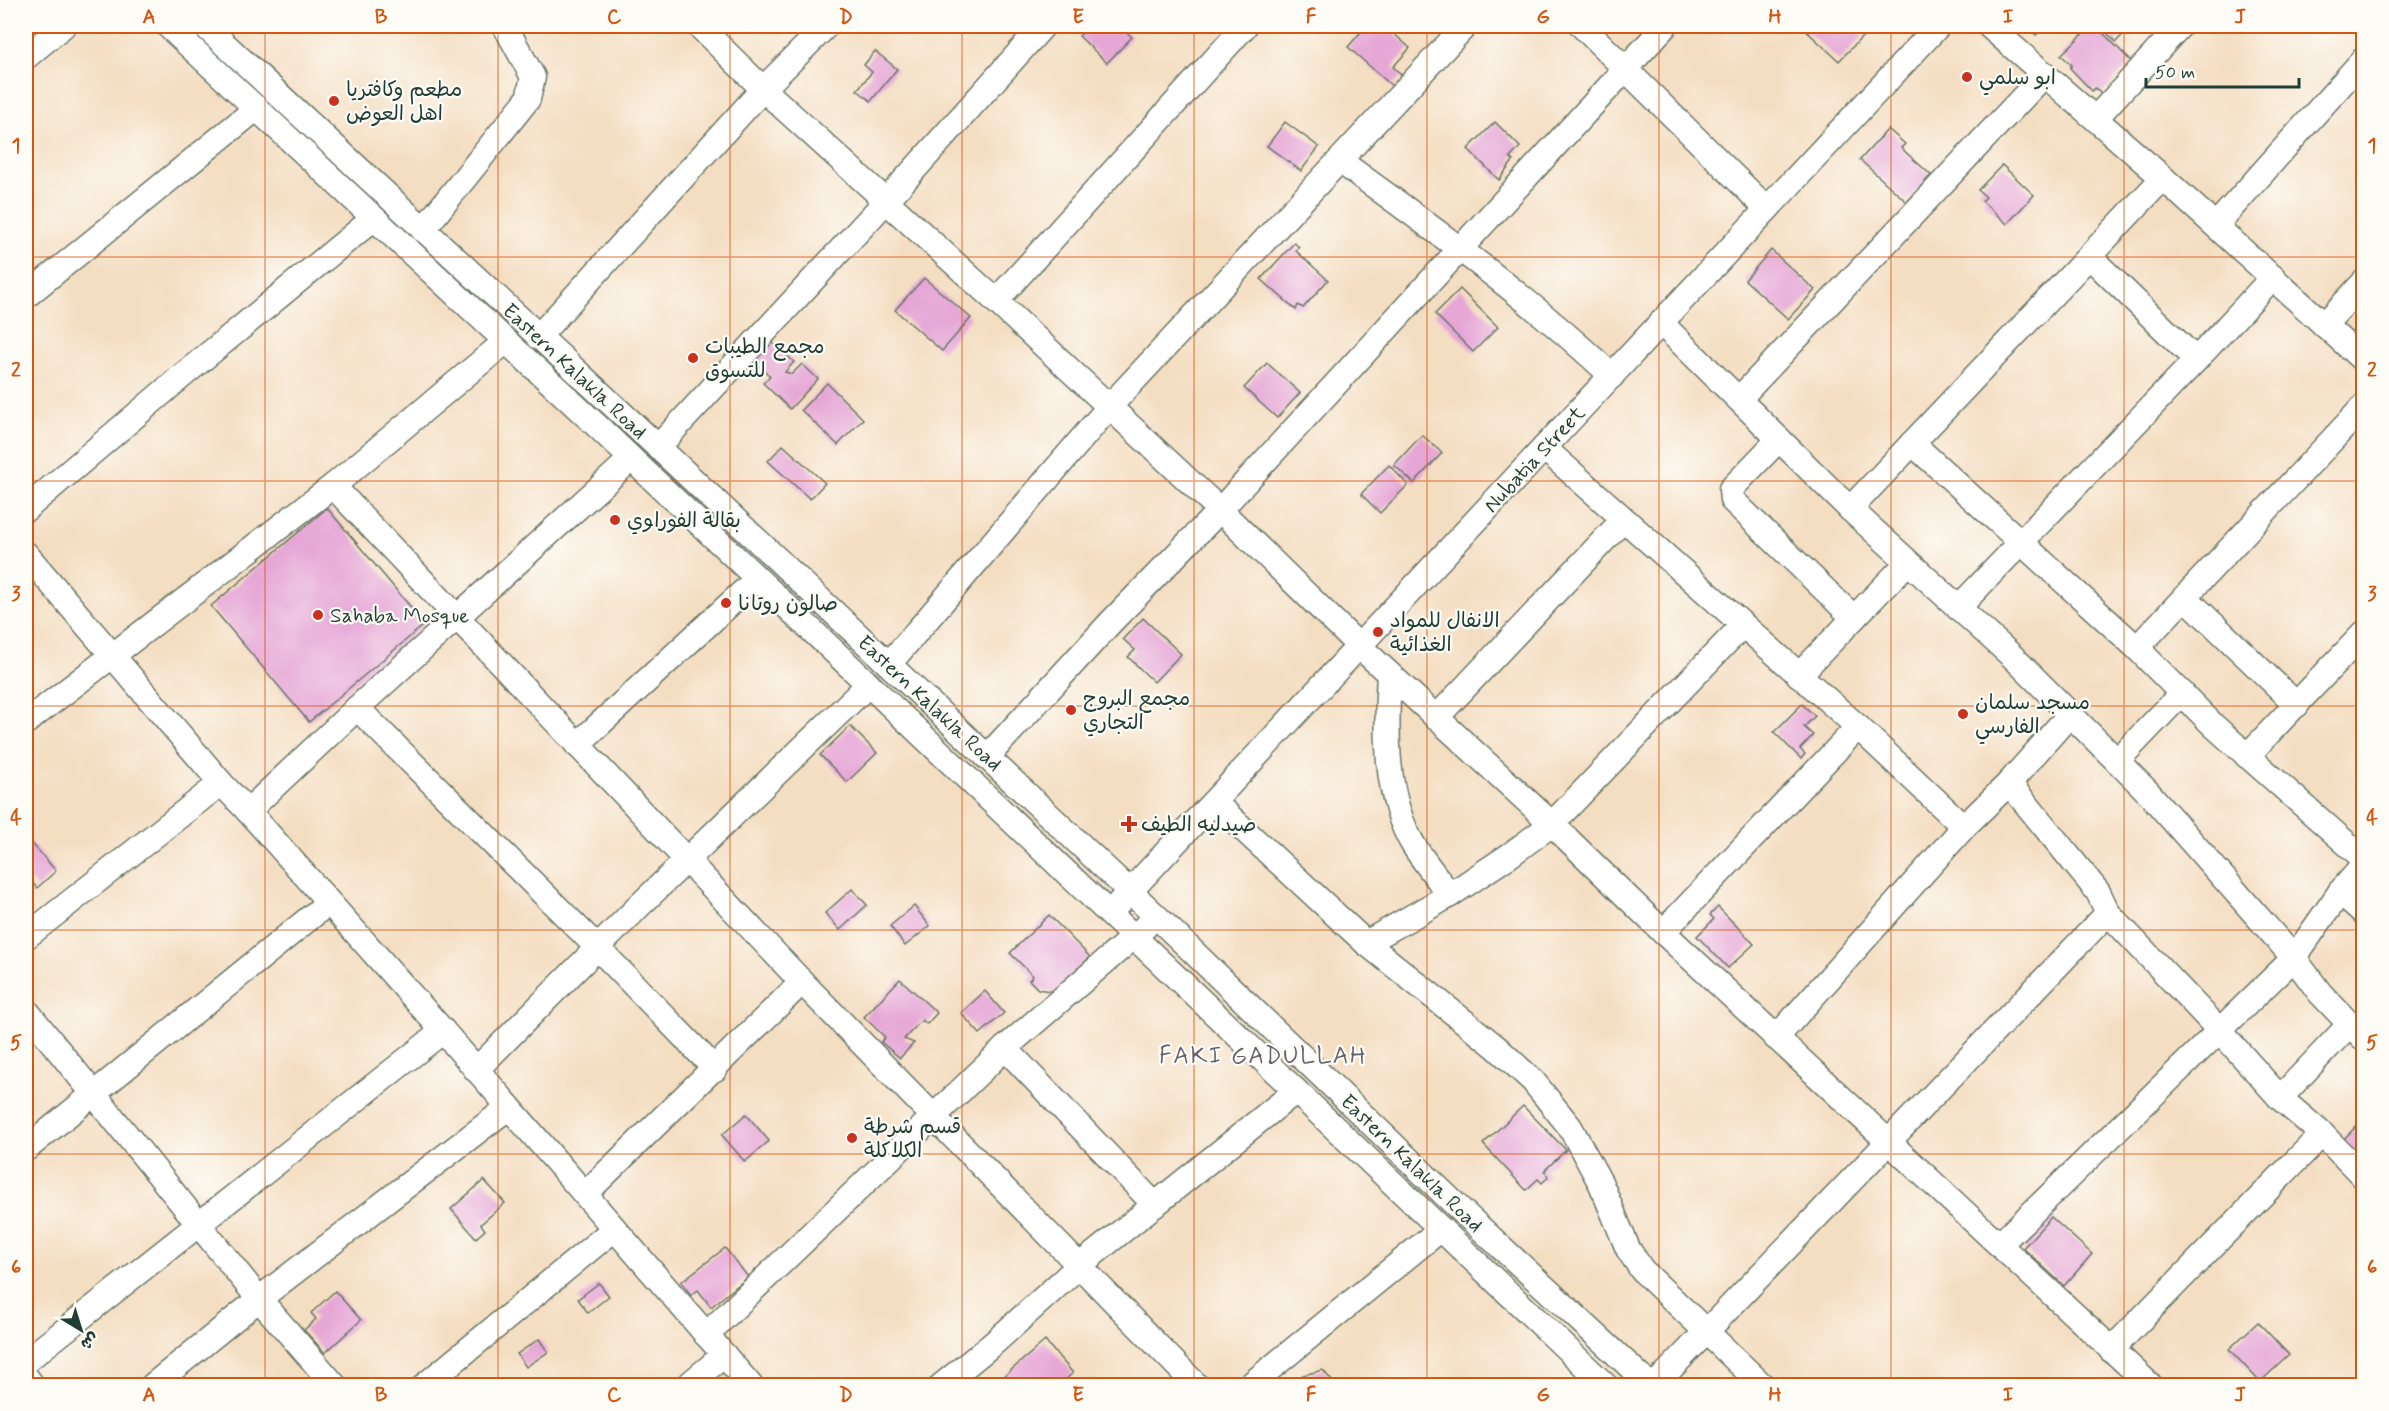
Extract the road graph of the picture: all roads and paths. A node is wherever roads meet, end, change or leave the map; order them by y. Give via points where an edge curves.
1 (63, 26) edge
2 (168, 26) edge
3 (205, 26) edge
4 (505, 26) edge
5 (699, 26) edge
6 (826, 26) edge
7 (1043, 26) edge
8 (1245, 26) edge
9 (1465, 26) edge
10 (1582, 26) edge
11 (1665, 26) edge
12 (1938, 26) edge
13 (1989, 26) edge
14 (2180, 26) edge
15 (26, 57) edge
16 (2364, 59) edge
17 (1626, 67) junction
18 (2045, 74) junction
19 (763, 89) junction
20 (257, 108) junction
21 (2096, 118) junction
22 (1340, 161) junction
23 (2163, 178) junction
24 (886, 201) junction
25 (1767, 209) junction
26 (373, 219) junction
27 (2216, 225) junction
28 (423, 230) junction
29 (1460, 248) junction
30 (2089, 256) junction
31 (2273, 276) junction
32 (2364, 282) edge
33 (26, 296) edge
34 (996, 301) junction
35 (1661, 323) junction
36 (2324, 324) junction
37 (538, 337) junction
38 (505, 342) junction
39 (2196, 360) junction
40 (2364, 361) edge
41 (1611, 376) junction
42 (1739, 399) junction
43 (2364, 406) edge
44 (1109, 407) junction
45 (1779, 439) junction
46 (1912, 443) junction
47 (658, 447) junction
48 (1544, 448) junction
49 (631, 459) junction
50 (333, 486) junction
51 (26, 509) edge
52 (1850, 509) junction
53 (1220, 510) junction
54 (1623, 520) junction
55 (2022, 541) junction
56 (26, 554) edge
57 (1907, 563) junction
58 (757, 579) junction
59 (2185, 597) junction
60 (1958, 608) junction
61 (458, 618) junction
62 (1854, 618) junction
63 (1743, 625) junction
64 (2364, 633) edge
65 (1359, 646) junction
66 (2138, 648) junction
67 (113, 656) junction
68 (889, 664) junction
69 (1389, 674) junction
70 (1799, 675) junction
71 (868, 684) junction
72 (2182, 693) junction
73 (2297, 705) junction
74 (357, 708) junction
75 (2070, 714) junction
76 (1436, 718) junction
77 (26, 722) edge
78 (1857, 727) junction
79 (577, 745) junction
80 (2247, 756) junction
81 (987, 757) junction
82 (2117, 761) junction
83 (221, 783) junction
84 (2009, 783) junction
85 (1214, 802) junction
86 (248, 811) junction
87 (1552, 824) junction
88 (1964, 827) junction
89 (2364, 859) edge
90 (688, 860) junction
91 (2364, 865) edge
92 (1130, 892) junction
93 (2340, 892) junction
94 (1450, 895) junction
95 (328, 903) junction
96 (1110, 913) junction
97 (2108, 913) junction
98 (2364, 913) edge
99 (1156, 916) junction
100 (1663, 932) junction
101 (26, 937) edge
102 (1135, 937) junction
103 (1366, 943) junction
104 (598, 948) junction
105 (2294, 958) junction
106 (802, 982) junction
107 (26, 1010) edge
108 (443, 1031) junction
109 (2220, 1031) junction
110 (2356, 1032) edge
111 (1776, 1038) junction
112 (1005, 1048) junction
113 (714, 1069) junction
114 (476, 1070) junction
115 (1296, 1091) junction
116 (93, 1096) junction
117 (2280, 1098) junction
118 (509, 1107) junction
119 (932, 1116) junction
120 (2322, 1134) junction
121 (1888, 1141) junction
122 (26, 1149) edge
123 (2364, 1177) edge
124 (585, 1194) junction
125 (1155, 1205) junction
126 (198, 1224) junction
127 (1441, 1229) junction
128 (613, 1230) junction
129 (2000, 1244) junction
130 (1080, 1265) junction
131 (259, 1299) junction
132 (1707, 1332) junction
133 (706, 1335) junction
134 (2111, 1350) junction
135 (724, 1355) junction
136 (26, 1361) edge
137 (26, 1377) edge
138 (1594, 1382) edge
139 (33, 1386) edge
140 (152, 1386) edge
141 (335, 1386) edge
142 (424, 1386) edge
143 (687, 1386) edge
144 (751, 1386) edge
145 (941, 1386) edge
146 (1197, 1386) edge
147 (1249, 1386) edge
148 (1652, 1386) edge
149 (1763, 1386) edge
150 (2151, 1386) edge

1 - 15 street
2 - 20 street, Eastern Kalakla Road
3 - 28 street, Eastern Kalakla Road
4 - 28 street via 532,77 528,99
5 - 19 street
6 - 19 street
7 - 24 street
8 - 34 street
9 - 22 street
10 - 17 street
11 - 17 street
12 - 25 street, Nubatia Street
13 - 18 street
14 - 21 street
16 - 27 street
17 - 25 street
17 - 29 street
18 - 21 street
18 - 42 street
19 - 24 street
19 - 37 street
20 - 26 street, Eastern Kalakla Road
20 - 33 street
21 - 23 street
22 - 29 street
22 - 44 street
23 - 27 street
23 - 30 street
24 - 34 street
24 - 47 street
25 - 35 street, Nubatia Street
26 - 38 street, Eastern Kalakla Road
26 - 51 street
27 - 31 street
28 - 37 street, Eastern Kalakla Road
29 - 41 street via 1540,311
29 - 53 street
30 - 39 street
30 - 46 street
31 - 36 street
31 - 39 street
32 - 36 street
34 - 44 street
35 - 41 street, Nubatia Street
35 - 42 street
36 - 40 street
37 - 47 street, Eastern Kalakla Road
38 - 49 street, Eastern Kalakla Road
38 - 50 street
39 - 55 street
41 - 48 street, Nubatia Street
42 - 45 street
43 - 59 street
44 - 53 street
44 - 68 street
45 - 52 street
45 - 62 street via 1731,489 1732,500
46 - 52 street
46 - 55 street
47 - 68 street, Eastern Kalakla Road
48 - 54 street
48 - 65 street, Nubatia Street
49 - 58 street, Eastern Kalakla Road
49 - 61 street
50 - 61 street
50 - 67 street
52 - 57 street
53 - 65 street
53 - 81 street
54 - 63 street
54 - 76 street
55 - 60 street
55 - 66 street
56 - 67 street
57 - 60 street
57 - 62 street
58 - 71 street, Eastern Kalakla Road
58 - 79 street
59 - 66 street
59 - 73 street
60 - 75 street
61 - 74 street
61 - 79 street
62 - 70 street
63 - 70 street
63 - 87 street
64 - 73 street
65 - 69 street
65 - 85 street, Nubatia Street
66 - 72 street
67 - 77 street
67 - 83 street
68 - 81 street, Eastern Kalakla Road
69 - 76 street
69 - 94 street via 1386,731 1401,818 1413,845
70 - 78 street
71 - 90 street
71 - 96 street, Eastern Kalakla Road
72 - 80 street
72 - 82 street
73 - 80 street
74 - 86 street
74 - 104 street
75 - 82 street
75 - 84 street
76 - 87 street
78 - 88 street
78 - 100 street
79 - 90 street
80 - 89 street
81 - 92 street, Eastern Kalakla Road
82 - 105 street
83 - 86 street
83 - 101 street
84 - 88 street
84 - 97 street via 2098,892
85 - 92 street, Nubatia Street
85 - 103 street
86 - 95 street
87 - 94 street
87 - 100 street
88 - 111 street
90 - 104 street
90 - 106 street
91 - 93 street
92 - 96 street, Nubatia Street
92 - 99 street, Eastern Kalakla Road
93 - 98 street
93 - 105 street
94 - 103 street
95 - 108 street
95 - 116 street
96 - 102 street, Eastern Kalakla Road
97 - 109 street
97 - 121 street
99 - 102 street
99 - 148 street, Eastern Kalakla Road via 1462,1211
100 - 111 street
102 - 112 street
102 - 115 street, Eastern Kalakla Road
103 - 132 street via 1533,1081 1570,1127 1601,1184 1628,1249 1642,1270
104 - 113 street
104 - 114 street
105 - 109 street
105 - 110 street
106 - 113 street
106 - 119 street
107 - 116 street
108 - 114 street
108 - 126 street
109 - 117 street
109 - 129 street
110 - 117 street
111 - 121 street
112 - 119 street
112 - 125 street
113 - 124 street
114 - 118 street
115 - 125 street
115 - 127 street, Eastern Kalakla Road
116 - 122 street
116 - 126 street
117 - 120 street
118 - 124 street
118 - 131 street
119 - 130 street
119 - 133 street
120 - 123 street
120 - 134 street
121 - 129 street
121 - 132 street
124 - 128 street
125 - 130 street
126 - 131 street
126 - 136 street
127 - 138 street, Eastern Kalakla Road
127 - 147 street
128 - 133 street
128 - 142 street
129 - 134 street
130 - 145 street
130 - 146 street
131 - 140 street
131 - 141 street
132 - 148 street
132 - 149 street
133 - 135 street
134 - 150 street
135 - 143 street
135 - 144 street
137 - 139 street

